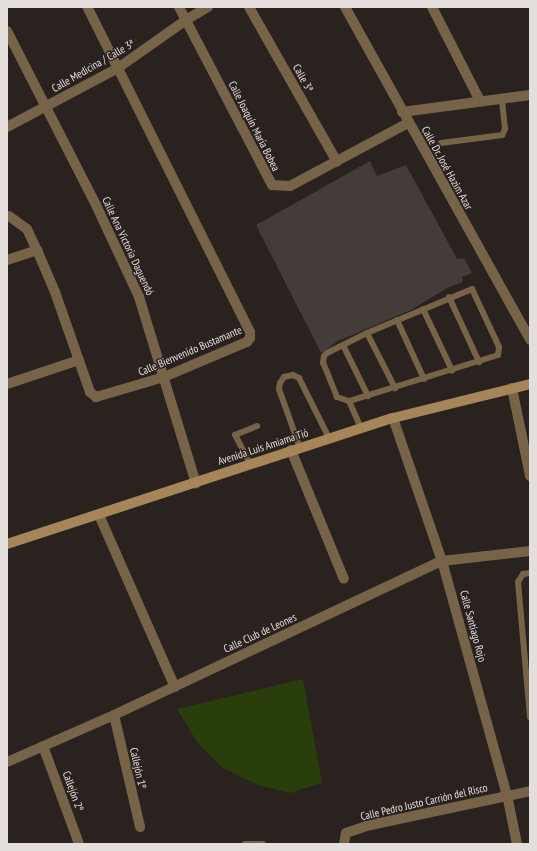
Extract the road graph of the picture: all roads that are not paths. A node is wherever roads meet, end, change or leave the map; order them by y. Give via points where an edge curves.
1 (86, 7) edge
2 (179, 7) edge
3 (208, 7) edge
4 (249, 7) edge
5 (345, 7) edge
6 (432, 7) edge
7 (186, 20) junction
8 (7, 31) edge
9 (118, 68) junction
10 (530, 95) edge
11 (502, 99) junction
12 (480, 102) junction
13 (47, 107) junction
14 (402, 112) junction
15 (408, 124) junction
16 (7, 127) edge
17 (440, 143) dead end
18 (337, 162) junction
19 (9, 216) dead end
20 (37, 250) junction
21 (7, 260) edge
22 (449, 297) junction
23 (423, 309) junction
24 (397, 320) junction
25 (367, 333) junction
26 (530, 340) edge
27 (343, 345) junction
28 (79, 360) junction
29 (479, 362) junction
30 (452, 370) junction
31 (164, 377) junction
32 (424, 379) junction
33 (7, 384) edge
34 (530, 384) edge
35 (395, 388) junction
36 (512, 388) junction
37 (368, 396) junction
38 (349, 401) junction
39 (393, 418) junction
40 (257, 426) dead end
41 (360, 428) junction
42 (329, 438) junction
43 (295, 449) junction
44 (250, 464) junction
45 (530, 476) edge
46 (196, 483) junction
47 (99, 515) junction
48 (7, 544) edge
49 (530, 551) edge
50 (442, 561) junction
51 (530, 573) edge
52 (344, 579) dead end
53 (175, 686) junction
54 (114, 715) junction
55 (530, 717) edge
56 (43, 746) junction
57 (7, 762) edge
58 (530, 791) edge
59 (507, 795) junction
60 (140, 827) dead end
61 (80, 844) edge
62 (245, 844) edge
63 (263, 844) edge
64 (344, 844) edge
65 (517, 844) edge

1 - 9 street, Calle Bienvenido Bustamante
2 - 7 street, Calle Joaquín María Bobea
3 - 7 street, Calle Medicina / Calle 3ª
4 - 18 street, Calle 3ª
5 - 14 street, Calle Dr. José Hazim Azar
6 - 12 street
7 - 9 street, Calle Medicina / Calle 3ª
7 - 18 street, Calle Joaquín María Bobea via 270,184 287,187
8 - 13 street, Calle Ana Victoria Daguendó
9 - 13 street, Calle Medicina / Calle 3ª
9 - 31 street, Calle Bienvenido Bustamante via 251,334 247,342
10 - 11 street
11 - 12 street
11 - 17 lane via 505,129 502,135
12 - 14 street
13 - 16 street, Calle Medicina / Calle 3ª
13 - 31 street, Calle Ana Victoria Daguendó via 129,275
14 - 15 street, Calle Dr. José Hazim Azar
15 - 18 street, Calle Joaquín María Bobea
15 - 26 street, Calle Dr. José Hazim Azar
19 - 20 street, Calle Bienvenido Bustamante via 27,229
20 - 21 street
20 - 28 street, Calle Bienvenido Bustamante
22 - 23 lane
22 - 29 lane
22 - 29 lane via 472,290 499,347 498,356
23 - 24 lane
23 - 30 lane
24 - 25 lane
24 - 32 lane
25 - 27 lane
25 - 35 lane
27 - 37 lane
27 - 38 lane via 324,356 323,363 338,397
28 - 31 street, Calle Bienvenido Bustamante via 90,392 96,397
28 - 33 street
29 - 30 lane
30 - 32 lane
31 - 46 street, Calle Ana Victoria Daguendó
32 - 35 lane
34 - 36 main road, Avenida Luis Amiama Tió
35 - 37 lane
36 - 39 main road, Avenida Luis Amiama Tió
36 - 45 street
37 - 38 lane
38 - 41 lane
39 - 41 main road, Avenida Luis Amiama Tió
39 - 50 street, Calle Santiago Rojo
40 - 44 lane via 235,435
41 - 42 main road, Avenida Luis Amiama Tió
42 - 43 main road, Avenida Luis Amiama Tió
42 - 43 lane via 299,378 293,375 284,377 279,388
43 - 44 main road, Avenida Luis Amiama Tió
43 - 52 street
44 - 46 main road, Avenida Luis Amiama Tió
46 - 47 main road, Avenida Luis Amiama Tió
47 - 48 main road, Avenida Luis Amiama Tió
47 - 53 street
49 - 50 street, Calle Club de Leones
50 - 53 street, Calle Club de Leones
50 - 59 street, Calle Santiago Rojo
51 - 55 lane via 523,574 518,582
53 - 54 street, Calle Club de Leones
54 - 56 street, Calle Club de Leones
54 - 60 street, Callejón 1º
56 - 57 street, Calle Club de Leones
56 - 61 street, Callejón 2º
58 - 59 street, Calle Pedro Justo Carrión del Risco
59 - 64 street, Calle Pedro Justo Carrión del Risco via 346,833
59 - 65 street, Calle Santiago Rojo
62 - 63 lane

